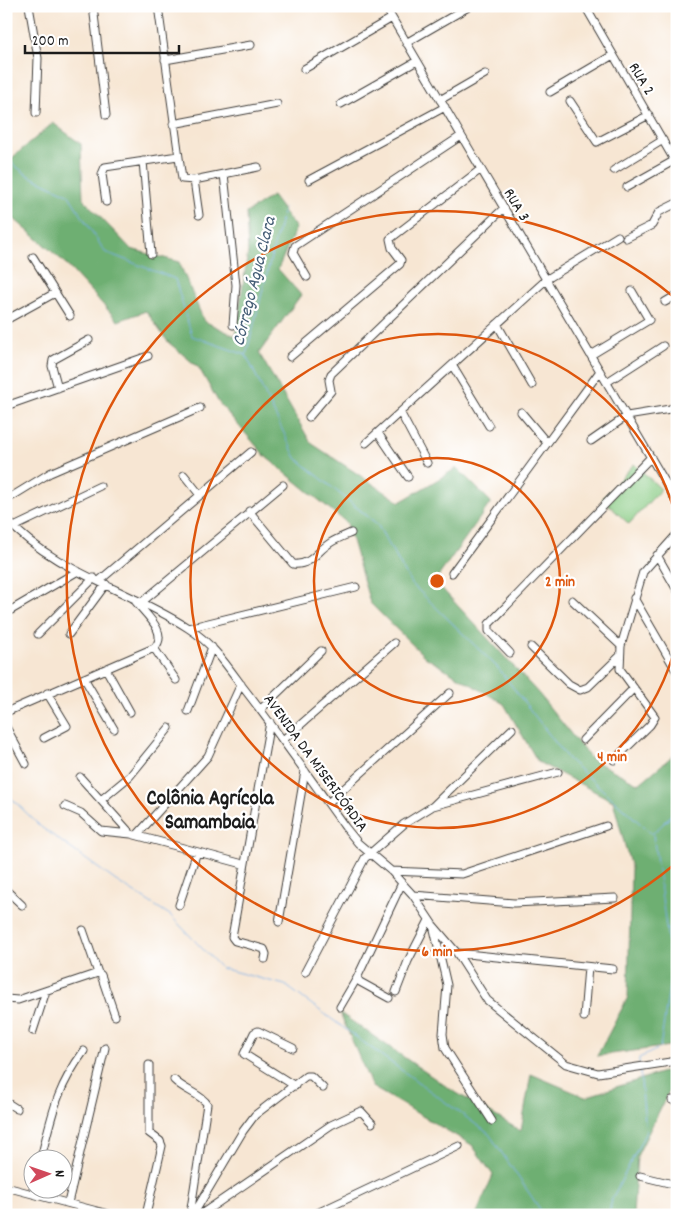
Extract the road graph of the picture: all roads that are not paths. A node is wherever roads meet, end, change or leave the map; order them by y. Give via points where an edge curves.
1 (29, 6) edge
2 (93, 6) edge
3 (158, 6) edge
4 (385, 6) edge
5 (470, 6) edge
6 (585, 6) edge
7 (392, 18) junction
8 (406, 43) junction
9 (251, 45) dead end
10 (613, 54) junction
11 (165, 60) junction
12 (417, 61) junction
13 (304, 69) dead end
14 (485, 74) dead end
15 (550, 92) dead end
16 (570, 101) dead end
17 (442, 103) junction
18 (277, 104) dead end
19 (341, 104) dead end
20 (36, 113) dead end
21 (106, 115) dead end
22 (649, 115) junction
23 (173, 124) junction
24 (461, 136) junction
25 (663, 140) junction
26 (178, 156) junction
27 (143, 161) junction
28 (676, 161) edge
29 (258, 167) dead end
30 (481, 169) junction
31 (614, 170) dead end
32 (224, 174) junction
33 (194, 180) junction
34 (309, 180) dead end
35 (627, 187) dead end
36 (106, 202) dead end
37 (677, 203) edge
38 (504, 208) junction
39 (199, 214) dead end
40 (151, 254) dead end
41 (32, 257) dead end
42 (307, 277) dead end
43 (547, 279) junction
44 (632, 291) dead end
45 (55, 292) junction
46 (677, 295) edge
47 (665, 302) dead end
48 (70, 316) dead end
49 (6, 320) edge
50 (233, 324) dead end
51 (497, 324) junction
52 (89, 340) dead end
53 (663, 346) dead end
54 (591, 355) junction
55 (148, 356) dead end
56 (290, 357) dead end
57 (452, 364) junction
58 (600, 371) junction
59 (607, 382) junction
60 (532, 386) dead end
61 (58, 388) junction
62 (677, 405) edge
63 (6, 406) edge
64 (200, 408) dead end
65 (400, 412) junction
66 (521, 412) dead end
67 (627, 416) junction
68 (309, 417) dead end
69 (489, 426) dead end
70 (378, 432) junction
71 (591, 441) dead end
72 (547, 442) junction
73 (366, 443) dead end
74 (251, 452) dead end
75 (651, 457) junction
76 (427, 463) dead end
77 (184, 475) dead end
78 (408, 477) dead end
79 (283, 485) dead end
80 (100, 486) dead end
81 (200, 494) junction
82 (6, 500) edge
83 (677, 502) edge
84 (249, 511) junction
85 (7, 523) edge
86 (14, 527) junction
87 (351, 533) dead end
88 (677, 534) edge
89 (657, 555) junction
90 (78, 571) junction
91 (452, 573) dead end
92 (99, 581) junction
93 (356, 587) dead end
94 (677, 590) edge
95 (133, 597) junction
96 (634, 598) junction
97 (572, 600) dead end
98 (142, 602) junction
99 (6, 613) edge
100 (188, 628) junction
101 (38, 634) dead end
102 (69, 634) dead end
103 (394, 643) dead end
104 (620, 646) junction
105 (212, 647) junction
106 (531, 647) dead end
107 (154, 648) junction
108 (322, 651) dead end
109 (510, 653) dead end
110 (620, 656) junction
111 (106, 669) junction
112 (677, 672) edge
113 (84, 678) junction
114 (176, 680) dead end
115 (241, 684) junction
116 (634, 688) junction
117 (47, 693) junction
118 (450, 693) dead end
119 (261, 709) junction
120 (188, 711) dead end
121 (6, 712) edge
122 (130, 712) dead end
123 (270, 722) junction
124 (6, 727) edge
125 (169, 728) dead end
126 (114, 729) dead end
127 (512, 730) dead end
128 (44, 738) dead end
129 (283, 740) junction
130 (583, 740) dead end
131 (614, 760) dead end
132 (26, 764) dead end
133 (304, 771) junction
134 (558, 772) dead end
135 (80, 777) dead end
136 (101, 800) junction
137 (328, 803) junction
138 (66, 806) dead end
139 (433, 806) junction
140 (606, 826) dead end
141 (134, 835) junction
142 (198, 852) junction
143 (369, 853) junction
144 (244, 864) junction
145 (391, 871) junction
146 (402, 883) junction
147 (6, 890) edge
148 (413, 895) junction
149 (615, 898) dead end
150 (22, 905) dead end
151 (179, 905) dead end
152 (279, 922) dead end
153 (431, 922) junction
154 (83, 930) dead end
155 (457, 953) junction
156 (265, 960) dead end
157 (588, 968) junction
158 (613, 969) dead end
159 (305, 972) dead end
160 (99, 973) junction
161 (357, 978) junction
162 (46, 991) junction
163 (396, 992) dead end
164 (390, 998) dead end
165 (6, 999) edge
166 (340, 1007) dead end
167 (115, 1016) dead end
168 (584, 1017) dead end
169 (33, 1031) dead end
170 (105, 1048) dead end
171 (292, 1048) dead end
172 (84, 1052) dead end
173 (677, 1061) edge
174 (149, 1065) dead end
175 (174, 1080) dead end
176 (295, 1086) junction
177 (323, 1088) dead end
178 (6, 1102) edge
179 (17, 1109) dead end
180 (492, 1121) dead end
181 (372, 1122) dead end
182 (459, 1146) dead end
183 (44, 1148) edge
184 (640, 1176) dead end
185 (677, 1185) edge
186 (6, 1187) edge
187 (22, 1189) edge
188 (53, 1198) edge
189 (68, 1203) junction
190 (112, 1215) edge
191 (146, 1215) edge
192 (192, 1215) edge
193 (200, 1215) edge
194 (313, 1215) edge

1 - 20 street via 38,58
2 - 21 street
3 - 11 street
4 - 7 street, RUA 3
5 - 8 street
6 - 10 street, RUA 2
7 - 8 street, RUA 3
7 - 13 street
8 - 12 street, RUA 3
9 - 11 street
10 - 15 street
10 - 22 street, RUA 2
11 - 23 street
12 - 17 street, RUA 3
12 - 19 street
14 - 17 street
16 - 22 street via 596,142
17 - 24 street, RUA 3
17 - 34 street
18 - 23 street
22 - 25 street, RUA 2
23 - 26 street
24 - 30 street, RUA 3
24 - 42 street via 294,247 293,252
25 - 28 street, RUA 2
25 - 31 street
26 - 27 street
26 - 33 street via 182,179
27 - 36 street via 103,168
27 - 40 street
28 - 35 street
29 - 32 street
30 - 38 street, RUA 3
30 - 56 street via 392,237 390,242 400,264
32 - 33 street
32 - 50 street via 236,285
33 - 39 street
37 - 43 street via 659,212 652,225 622,237
38 - 43 street, RUA 3
38 - 68 street via 331,374 331,391
41 - 45 street
43 - 51 street
43 - 54 street, RUA 3
44 - 54 street via 650,320
45 - 48 street
45 - 49 street
46 - 47 street
51 - 57 street
51 - 60 street
52 - 61 street via 53,360
53 - 59 street
54 - 58 street, RUA 3
55 - 61 street
57 - 65 street
57 - 69 street
58 - 59 street, RUA 3
58 - 72 street
59 - 67 street, RUA 3
61 - 63 street
62 - 67 street
64 - 82 street via 50,473
65 - 70 street
65 - 76 street
66 - 72 street
67 - 71 street
67 - 75 street, RUA 3
70 - 73 street
70 - 78 street
72 - 91 street
74 - 81 street
75 - 83 street, RUA 3
75 - 109 street via 489,624 489,631
77 - 81 street
79 - 84 street
80 - 86 street
81 - 92 street
84 - 87 street via 293,564 311,560 328,544
84 - 98 street
85 - 86 street, AVENIDA DA MISERICÓRDIA
86 - 90 street, AVENIDA DA MISERICÓRDIA
88 - 89 street
89 - 94 street
89 - 96 street via 643,572
90 - 92 street, AVENIDA DA MISERICÓRDIA
90 - 99 street
92 - 95 street, AVENIDA DA MISERICÓRDIA
92 - 101 street
92 - 102 street
93 - 100 street
95 - 98 street, AVENIDA DA MISERICÓRDIA
95 - 107 street via 158,631 159,644
96 - 104 street
96 - 112 street
97 - 104 street
98 - 100 street, AVENIDA DA MISERICÓRDIA
100 - 105 street, AVENIDA DA MISERICÓRDIA
103 - 129 street
104 - 110 street
105 - 115 street, AVENIDA DA MISERICÓRDIA
105 - 120 street
106 - 110 street via 580,690 588,687
107 - 111 street
107 - 114 street
108 - 119 street
110 - 116 street via 620,669
111 - 113 street
111 - 122 street
113 - 117 street
113 - 126 street
115 - 119 street, AVENIDA DA MISERICÓRDIA
115 - 141 street via 208,756
116 - 130 street
116 - 131 street via 655,717
117 - 121 street
117 - 128 street via 67,726
118 - 137 street
119 - 123 street, AVENIDA DA MISERICÓRDIA
123 - 129 street, AVENIDA DA MISERICÓRDIA
123 - 144 street
124 - 132 street
125 - 136 street via 130,776
127 - 139 street
129 - 133 street, AVENIDA DA MISERICÓRDIA
133 - 137 street, AVENIDA DA MISERICÓRDIA
133 - 152 street
134 - 139 street
135 - 136 street
136 - 141 street
137 - 143 street, AVENIDA DA MISERICÓRDIA
138 - 141 street via 81,813 101,831
139 - 143 street via 414,816
140 - 145 street via 462,874
141 - 142 street
142 - 144 street
142 - 151 street
143 - 145 street, AVENIDA DA MISERICÓRDIA
143 - 159 street
144 - 156 street via 232,937 235,941 264,949
145 - 146 street, AVENIDA DA MISERICÓRDIA
146 - 148 street, AVENIDA DA MISERICÓRDIA
146 - 161 street
147 - 150 street
148 - 149 street via 514,903
148 - 153 street, AVENIDA DA MISERICÓRDIA
153 - 155 street, AVENIDA DA MISERICÓRDIA
153 - 163 street via 408,961
153 - 180 street via 447,985 445,1048
154 - 160 street
155 - 157 street
155 - 173 street, AVENIDA DA MISERICÓRDIA via 482,993 504,1015 566,1064 598,1073
157 - 158 street
157 - 168 street
160 - 162 street
160 - 167 street
161 - 164 street
161 - 166 street
162 - 165 street via 18,1000
162 - 169 street
170 - 189 street
171 - 176 street via 258,1031 244,1054
172 - 183 street via 67,1074 56,1100
174 - 191 street via 149,1133 162,1146
175 - 192 street via 207,1104
176 - 177 street via 309,1076
176 - 192 street via 263,1108 242,1131
178 - 179 street
181 - 193 street via 361,1111 331,1125
182 - 194 street
184 - 185 street
186 - 187 street
188 - 189 street
189 - 190 street

